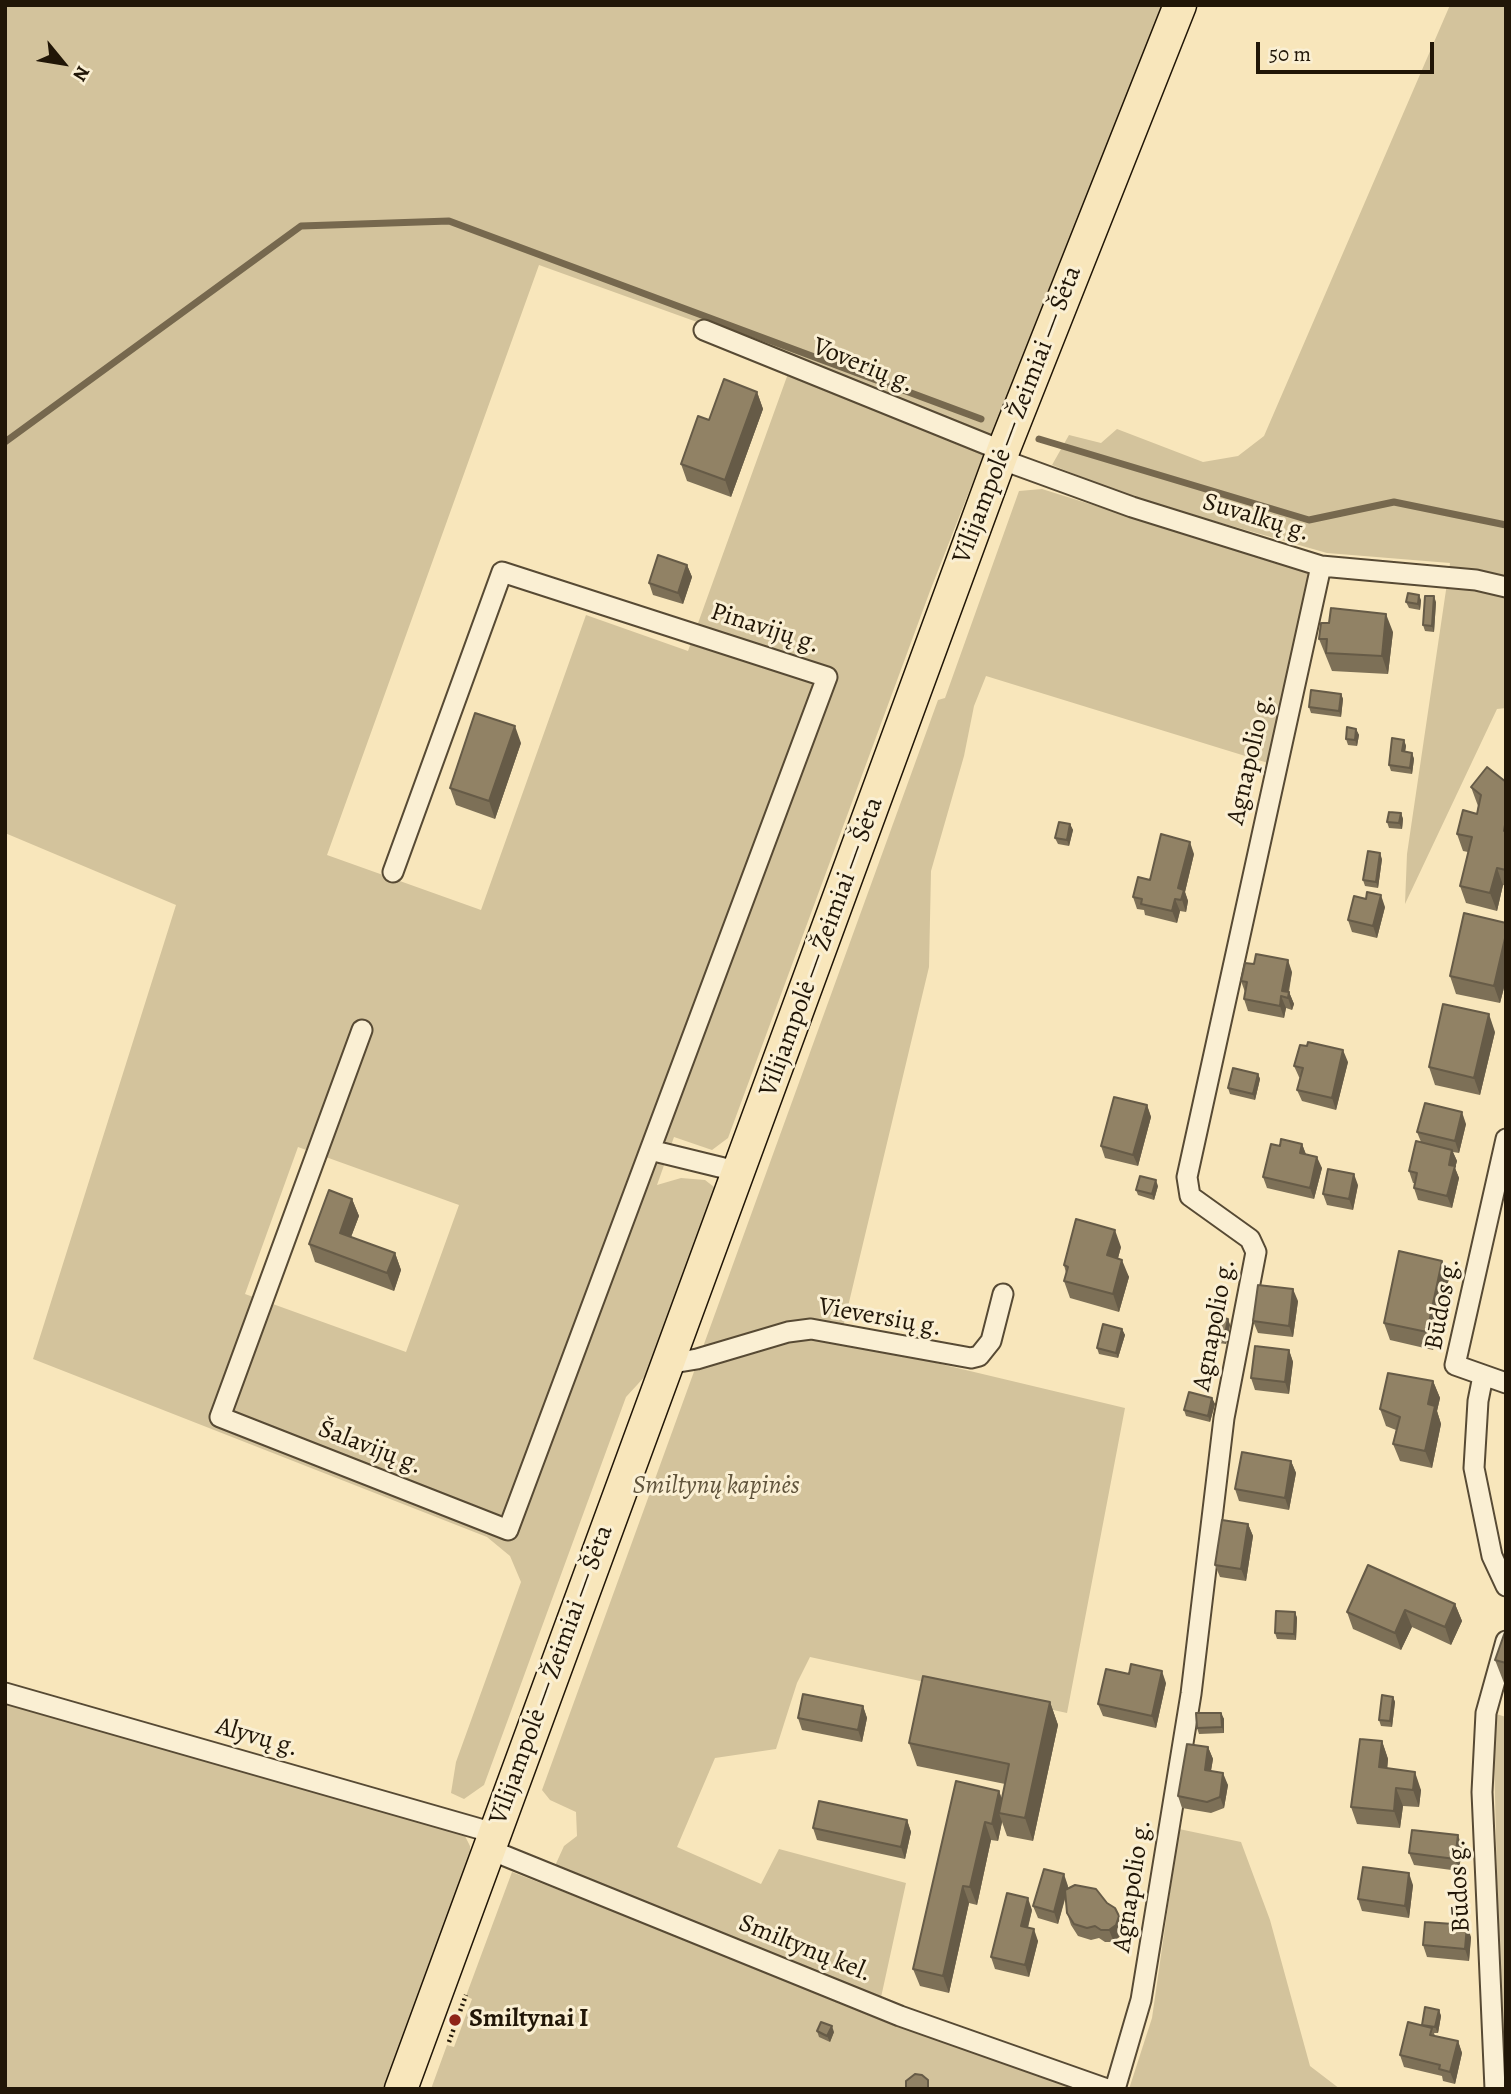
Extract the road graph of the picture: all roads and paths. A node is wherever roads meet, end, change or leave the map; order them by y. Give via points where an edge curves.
1 (1180, 5) edge
2 (704, 330) dead end
3 (1001, 455) junction
4 (1321, 566) junction
5 (1506, 587) edge
6 (393, 872) dead end
7 (362, 1030) dead end
8 (1506, 1139) edge
9 (650, 1150) junction
10 (740, 1172) junction
11 (1003, 1294) dead end
12 (667, 1364) junction
13 (1483, 1376) junction
14 (1506, 1383) edge
15 (1506, 1586) edge
16 (1506, 1641) edge
17 (5, 1693) edge
18 (491, 1841) junction
19 (401, 2089) edge
20 (1107, 2089) edge
21 (1115, 2089) edge
22 (1495, 2089) edge

1 - 3 main road, Vilijampolė — Žeimiai — Šėta
2 - 3 street, Voverių g.
3 - 4 street, Suvalkų g. via 1132,507
3 - 10 main road, Vilijampolė — Žeimiai — Šėta
4 - 5 street, Suvalkų g. via 1476,580
4 - 21 street, Agnapolio g. via 1187,1177 1190,1196 1250,1239 1256,1252 1224,1418 1191,1694 1142,2000
6 - 9 street, Pinavijų g. via 502,572 827,677
7 - 9 street, Šalavijų g. via 220,1417 508,1530
8 - 13 street, Būdos g. via 1455,1366
9 - 10 street
10 - 12 main road, Vilijampolė — Žeimiai — Šėta
11 - 12 street, Vieversių g. via 991,1341 979,1356 971,1358 811,1329
12 - 18 main road, Vilijampolė — Žeimiai — Šėta
13 - 14 street
13 - 15 street via 1474,1468 1492,1556
16 - 22 street, Būdos g. via 1486,1713 1482,1792
17 - 18 street, Alyvų g.
18 - 19 main road, Vilijampolė — Žeimiai — Šėta
18 - 20 street, Smiltynų kel. via 900,2015

